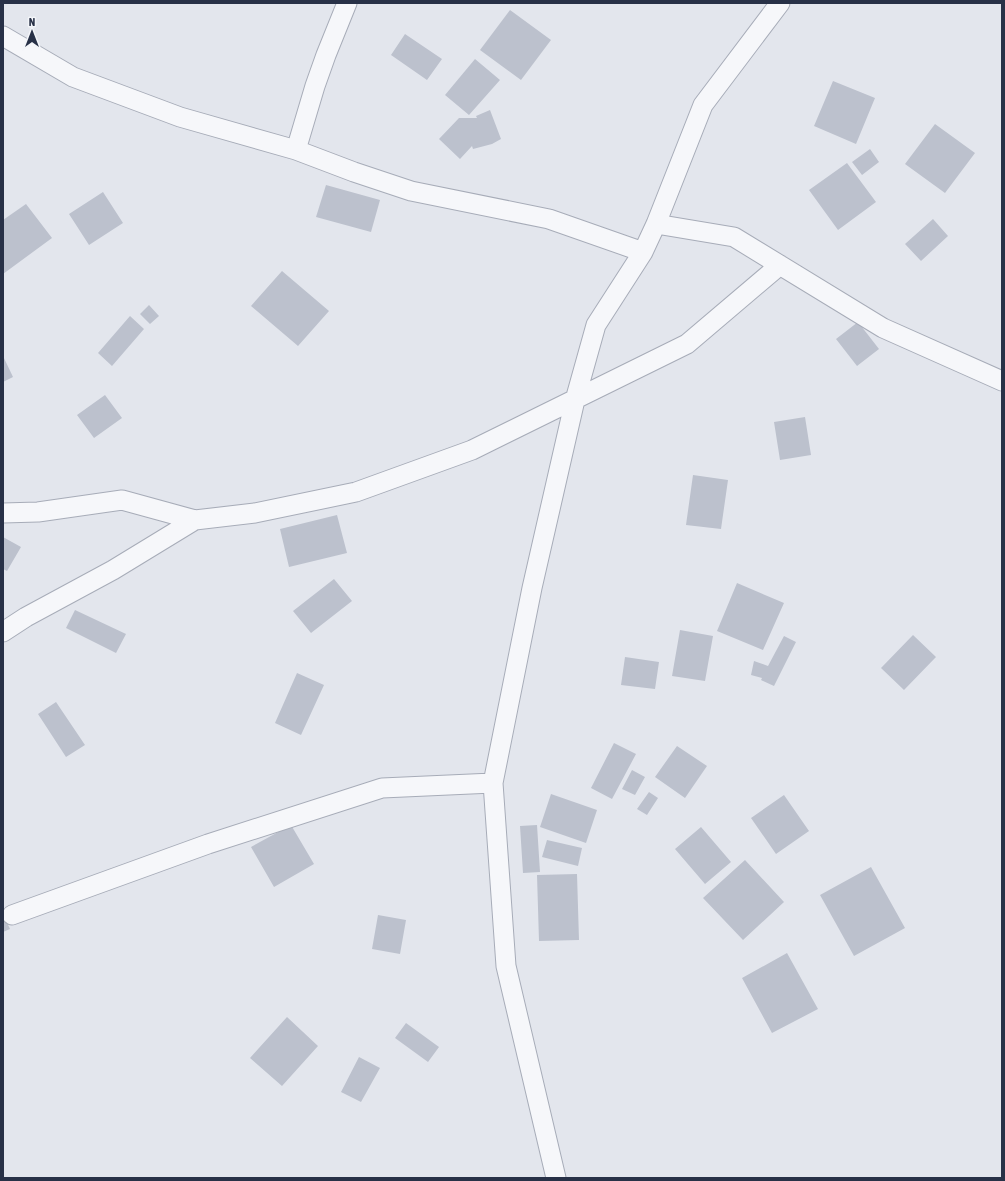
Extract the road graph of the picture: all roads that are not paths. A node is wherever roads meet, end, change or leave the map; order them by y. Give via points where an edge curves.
1 (347, 3) edge
2 (780, 3) edge
3 (3, 36) edge
4 (296, 150) junction
5 (656, 224) junction
6 (643, 252) junction
7 (780, 265) junction
8 (1002, 381) edge
9 (575, 400) junction
10 (3, 513) edge
11 (195, 520) junction
12 (3, 632) edge
13 (493, 783) junction
14 (12, 915) dead end
15 (556, 1178) edge

1 - 4 street via 314,86
2 - 5 street via 703,105
3 - 4 street via 73,77 180,117
4 - 6 street via 411,191 549,219
5 - 6 street
5 - 7 street via 734,237
6 - 9 street via 596,325
7 - 8 street via 883,328
7 - 9 street via 688,344
9 - 11 street via 472,450 356,492 255,513
9 - 13 street via 532,588
10 - 11 street via 38,512 122,500
11 - 12 street
13 - 14 street via 382,788 208,844
13 - 15 street via 506,966

